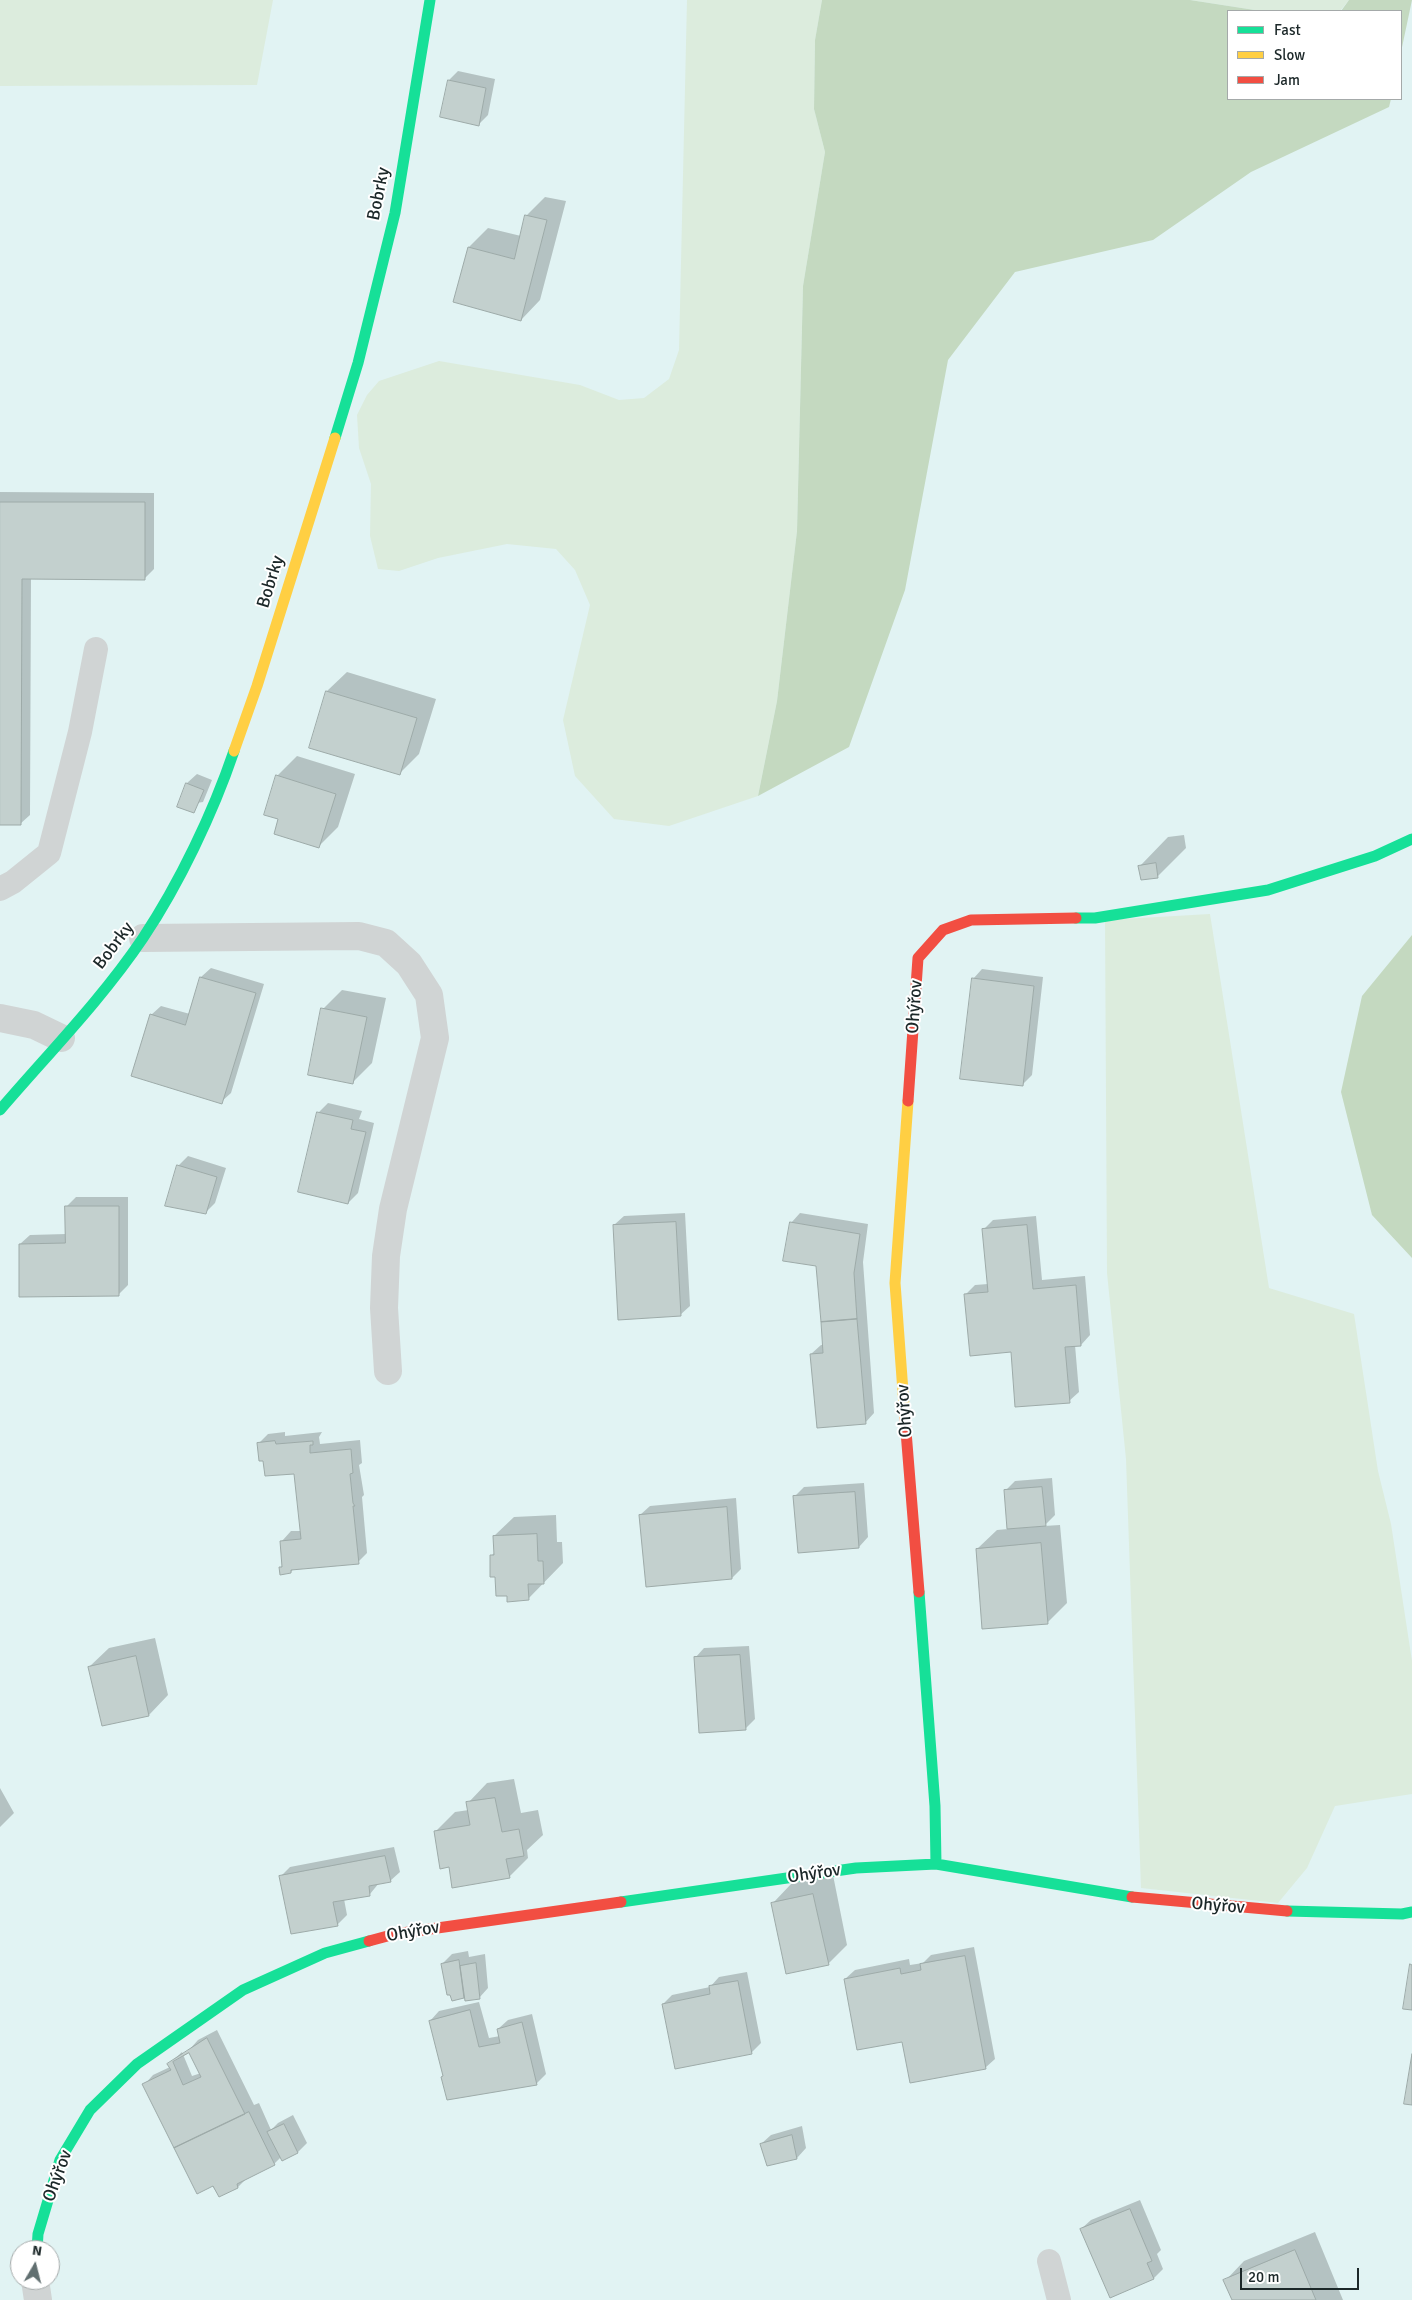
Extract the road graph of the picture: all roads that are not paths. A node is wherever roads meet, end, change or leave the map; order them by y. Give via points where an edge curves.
1 (430, 0) edge
2 (96, 649) dead end
3 (1412, 839) edge
4 (0, 889) edge
5 (143, 938) junction
6 (0, 1018) edge
7 (61, 1038) junction
8 (0, 1110) edge
9 (388, 1371) dead end
10 (936, 1864) junction
11 (1412, 1912) edge
12 (38, 2240) edge
13 (1049, 2260) dead end
14 (1059, 2300) edge

1 - 5 street, Bobrky via 395,212 355,372 257,686 226,772 187,861
2 - 4 lane via 80,732 49,853 14,882
3 - 10 street, Ohýřov via 1375,856 1268,890 1095,918 971,920 943,930 918,958 895,1283 935,1806
5 - 7 street, Bobrky
5 - 9 street via 359,936 386,944 409,964 429,996 435,1038 394,1209 386,1256 384,1308
6 - 7 street via 34,1025
7 - 8 street, Bobrky
10 - 11 street, Ohýřov via 1143,1899 1277,1911
10 - 12 street, Ohýřov via 856,1868 395,1934 325,1953 243,1990 136,2064 90,2110 60,2160
13 - 14 lane

